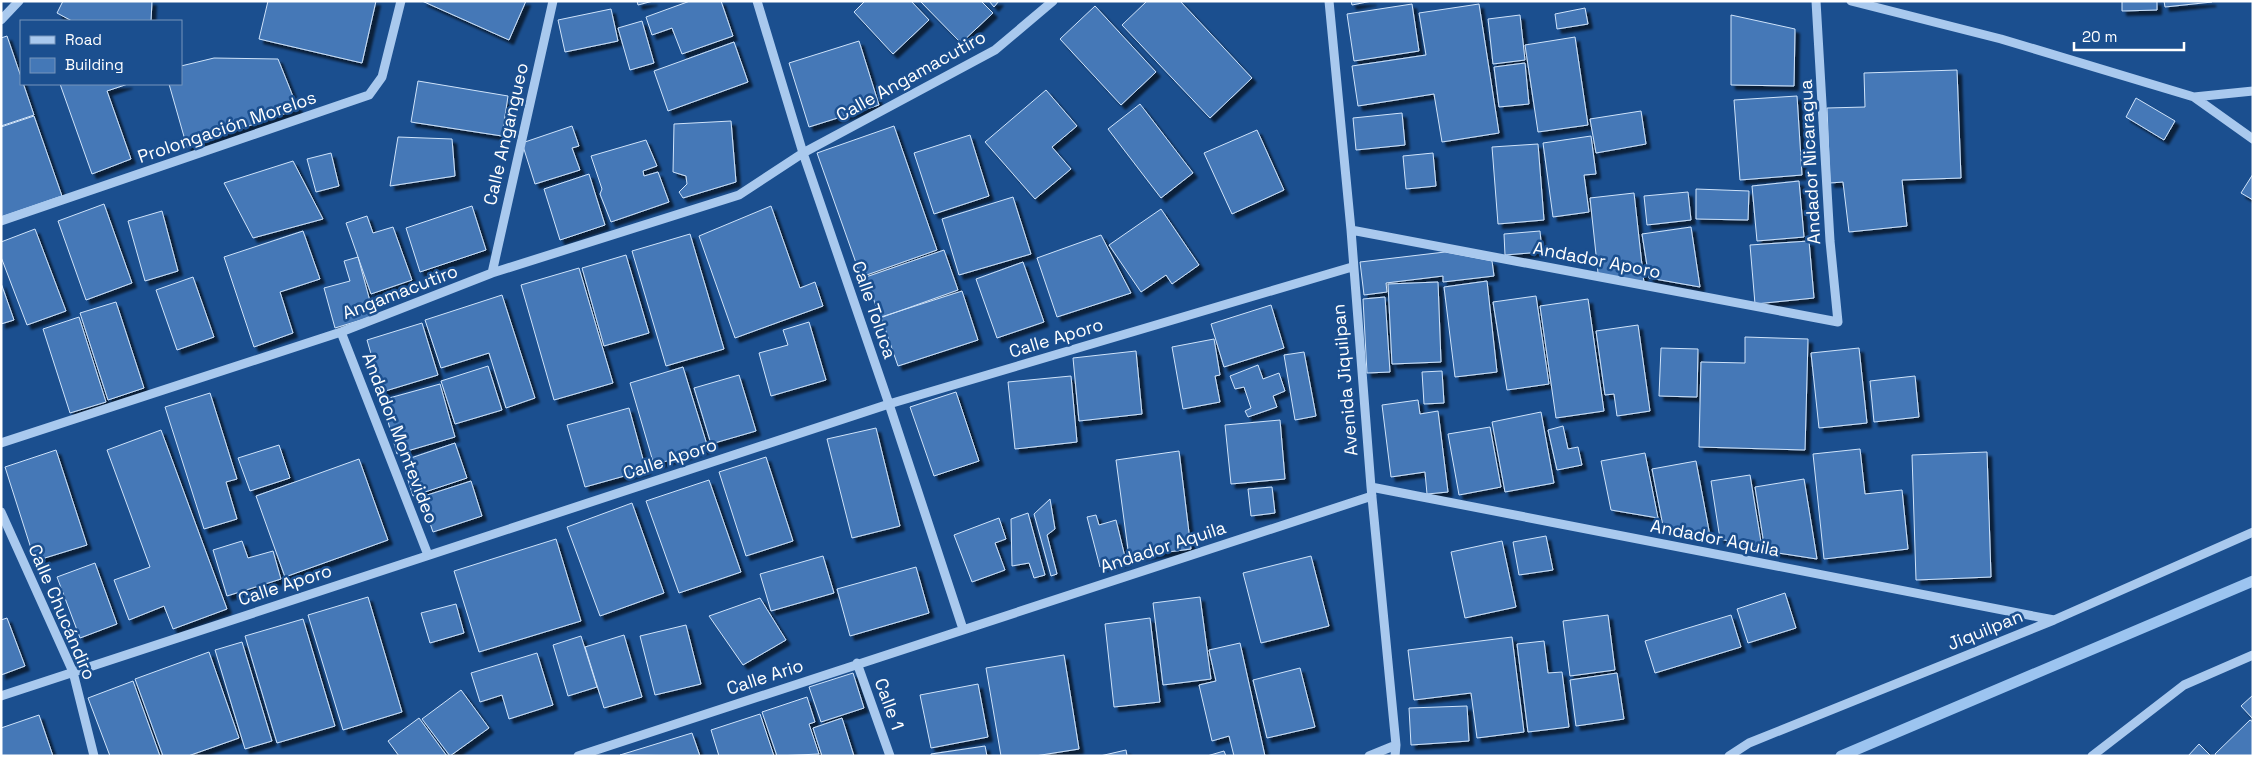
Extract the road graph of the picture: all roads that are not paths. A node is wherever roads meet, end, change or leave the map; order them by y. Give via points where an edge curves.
1 (19, 1) edge
2 (402, 1) edge
3 (553, 1) edge
4 (757, 1) edge
5 (1053, 1) edge
6 (1329, 1) edge
7 (1816, 1) edge
8 (1851, 1) edge
9 (1, 20) edge
10 (2253, 91) edge
11 (2194, 97) junction
12 (2253, 139) edge
13 (803, 154) junction
14 (1, 221) edge
15 (1351, 230) junction
16 (1352, 267) junction
17 (492, 273) junction
18 (1838, 322) joint
19 (341, 332) junction
20 (889, 404) junction
21 (1, 443) edge
22 (1372, 492) junction
23 (1, 512) edge
24 (2253, 532) edge
25 (428, 555) junction
26 (2054, 620) junction
27 (963, 628) junction
28 (2253, 655) edge
29 (857, 663) junction
30 (73, 672) junction
31 (1, 696) edge
32 (1396, 745) junction
33 (94, 756) edge
34 (578, 756) edge
35 (890, 756) edge
36 (1369, 756) edge
37 (1396, 756) edge
38 (1729, 756) edge
39 (2092, 756) edge

1 - 9 street
2 - 14 street, Prolongación Morelos via 382,77 369,95
3 - 17 street, Calle Angangueo
4 - 13 street, Calle Toluca
5 - 13 street, Calle Angamacutiro via 994,50
6 - 15 street, Avenida Jiquilpan
7 - 18 street, Andador Nicaragua
8 - 11 street via 2001,39
10 - 11 street
11 - 12 street
13 - 17 street, Angamacutiro via 739,195
13 - 20 street, Calle Toluca
15 - 16 street, Avenida Jiquilpan
15 - 18 street, Andador Aporo
16 - 20 street, Calle Aporo
16 - 22 street, Avenida Jiquilpan
17 - 19 street, Angamacutiro
19 - 21 street, Angamacutiro
19 - 25 street, Andador Montevideo
20 - 25 street, Calle Aporo
20 - 27 street, Calle Toluca
22 - 26 street, Andador Aquila
22 - 27 street, Andador Aquila
22 - 32 street, Avenida Jiquilpan
23 - 30 street, Calle Chucándiro
24 - 26 street, Jiquilpan
25 - 30 street, Calle Aporo
26 - 38 street, Jiquilpan via 1750,743
27 - 29 street, Calle Ario
28 - 39 street via 2184,685
29 - 34 street, Calle Ario
29 - 35 street, Calle 1
30 - 31 street, Calle Aporo
30 - 33 street, Calle Chucándiro
32 - 36 street
32 - 37 street, Avenida Jiquilpan

